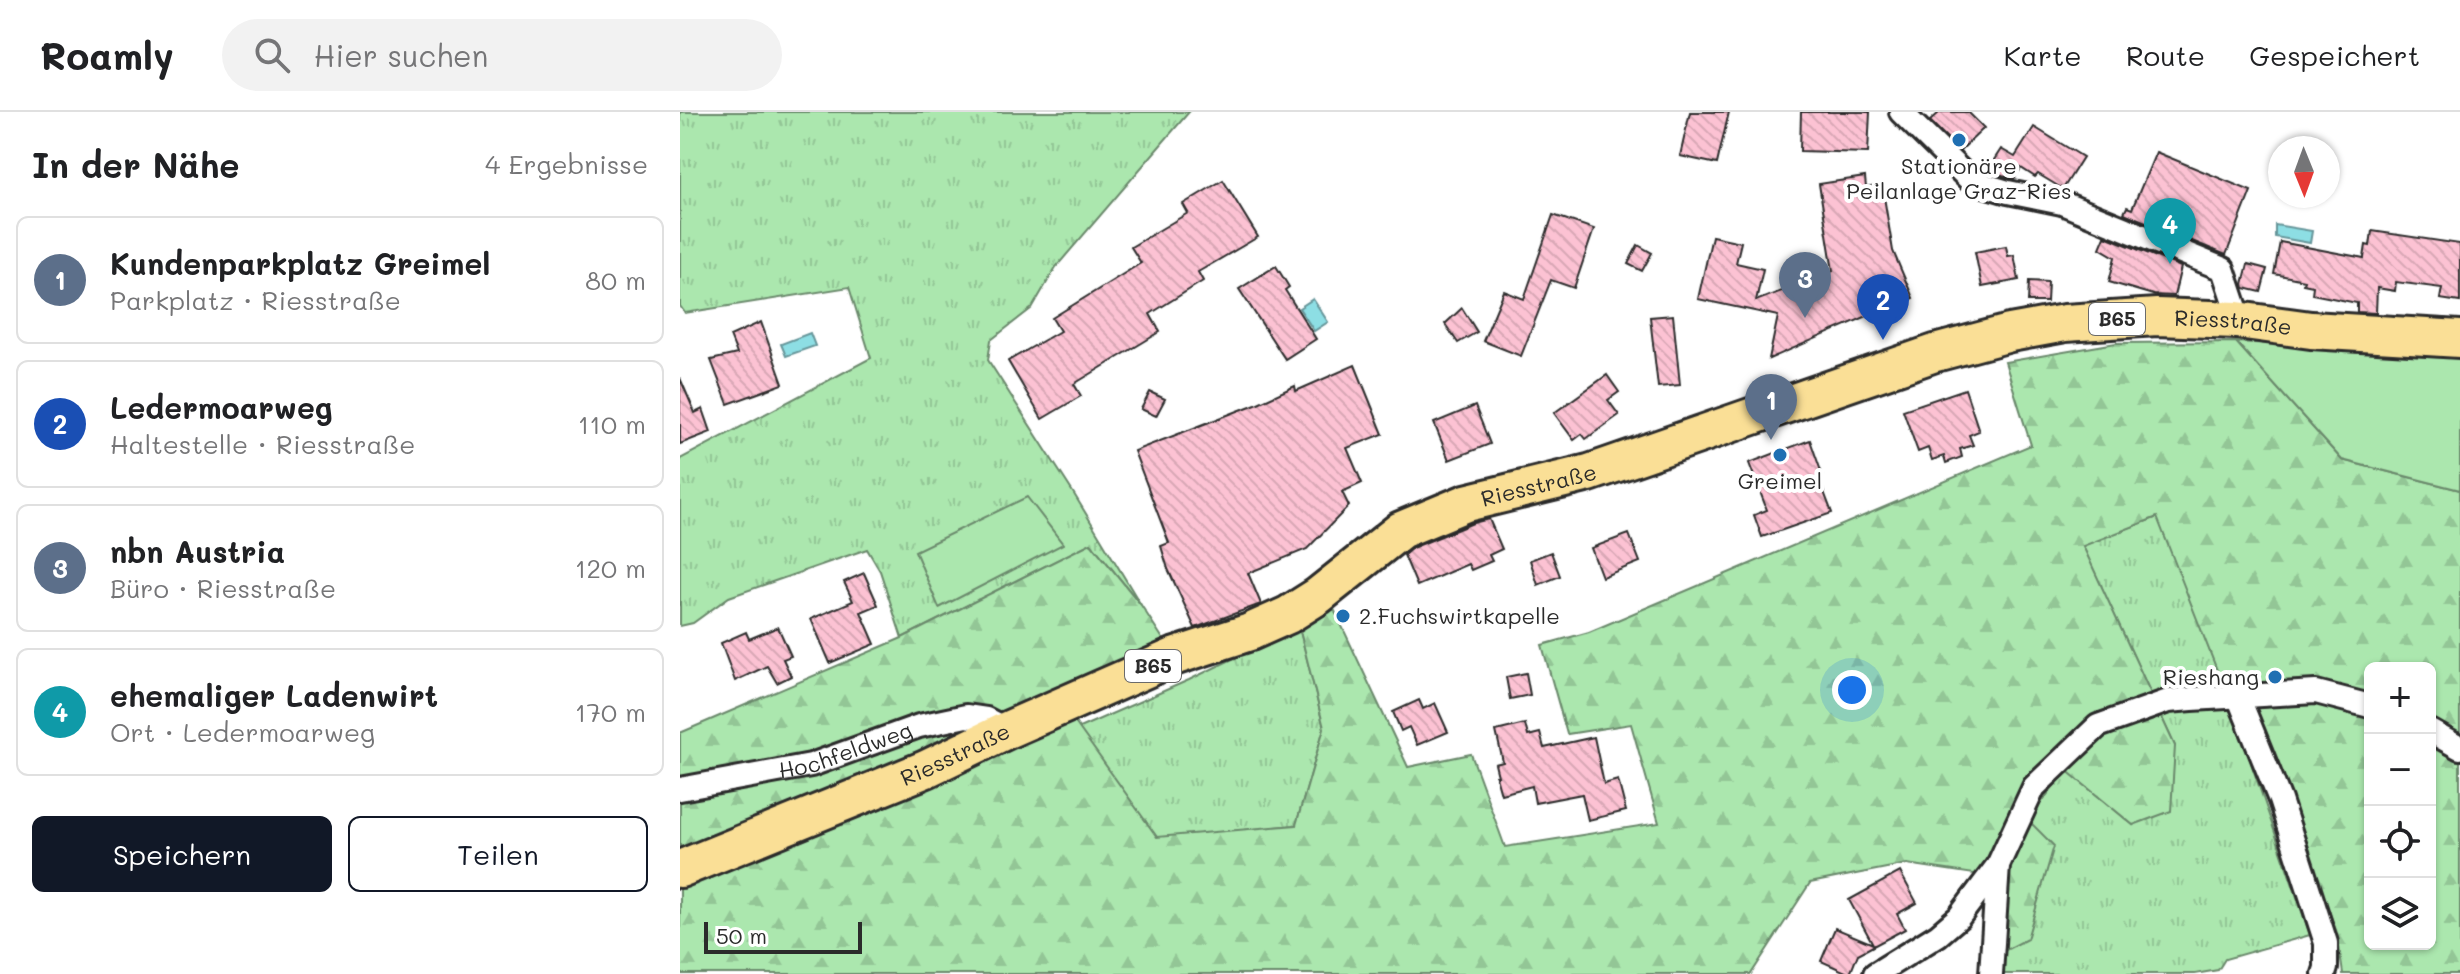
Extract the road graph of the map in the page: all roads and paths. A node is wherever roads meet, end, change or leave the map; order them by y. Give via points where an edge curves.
1 (1901, 112) edge
2 (2237, 320) junction
3 (2460, 339) edge
4 (2238, 696) junction
5 (2364, 704) edge
6 (1007, 730) junction
7 (2435, 734) edge
8 (2460, 748) edge
9 (680, 789) edge
10 (1998, 865) junction
11 (680, 869) edge
12 (1875, 974) edge
13 (1991, 974) edge
14 (2324, 974) edge

1 - 2 street via 1971,181 2062,203 2223,269
2 - 3 main road, Riesstraße / B65
2 - 6 main road, Riesstraße / B65 via 2157,317 2010,333 1884,369 1589,473 1466,503 1401,530 1288,615 1176,656
4 - 5 street via 2316,692
4 - 10 street via 2168,701 2098,726 2034,787
4 - 14 street via 2280,800 2326,943
6 - 9 street, Hochfeldweg via 966,716 919,726 811,765
6 - 11 main road, Riesstraße / B65 via 926,769
7 - 8 street
10 - 12 street via 1959,917
10 - 13 street

